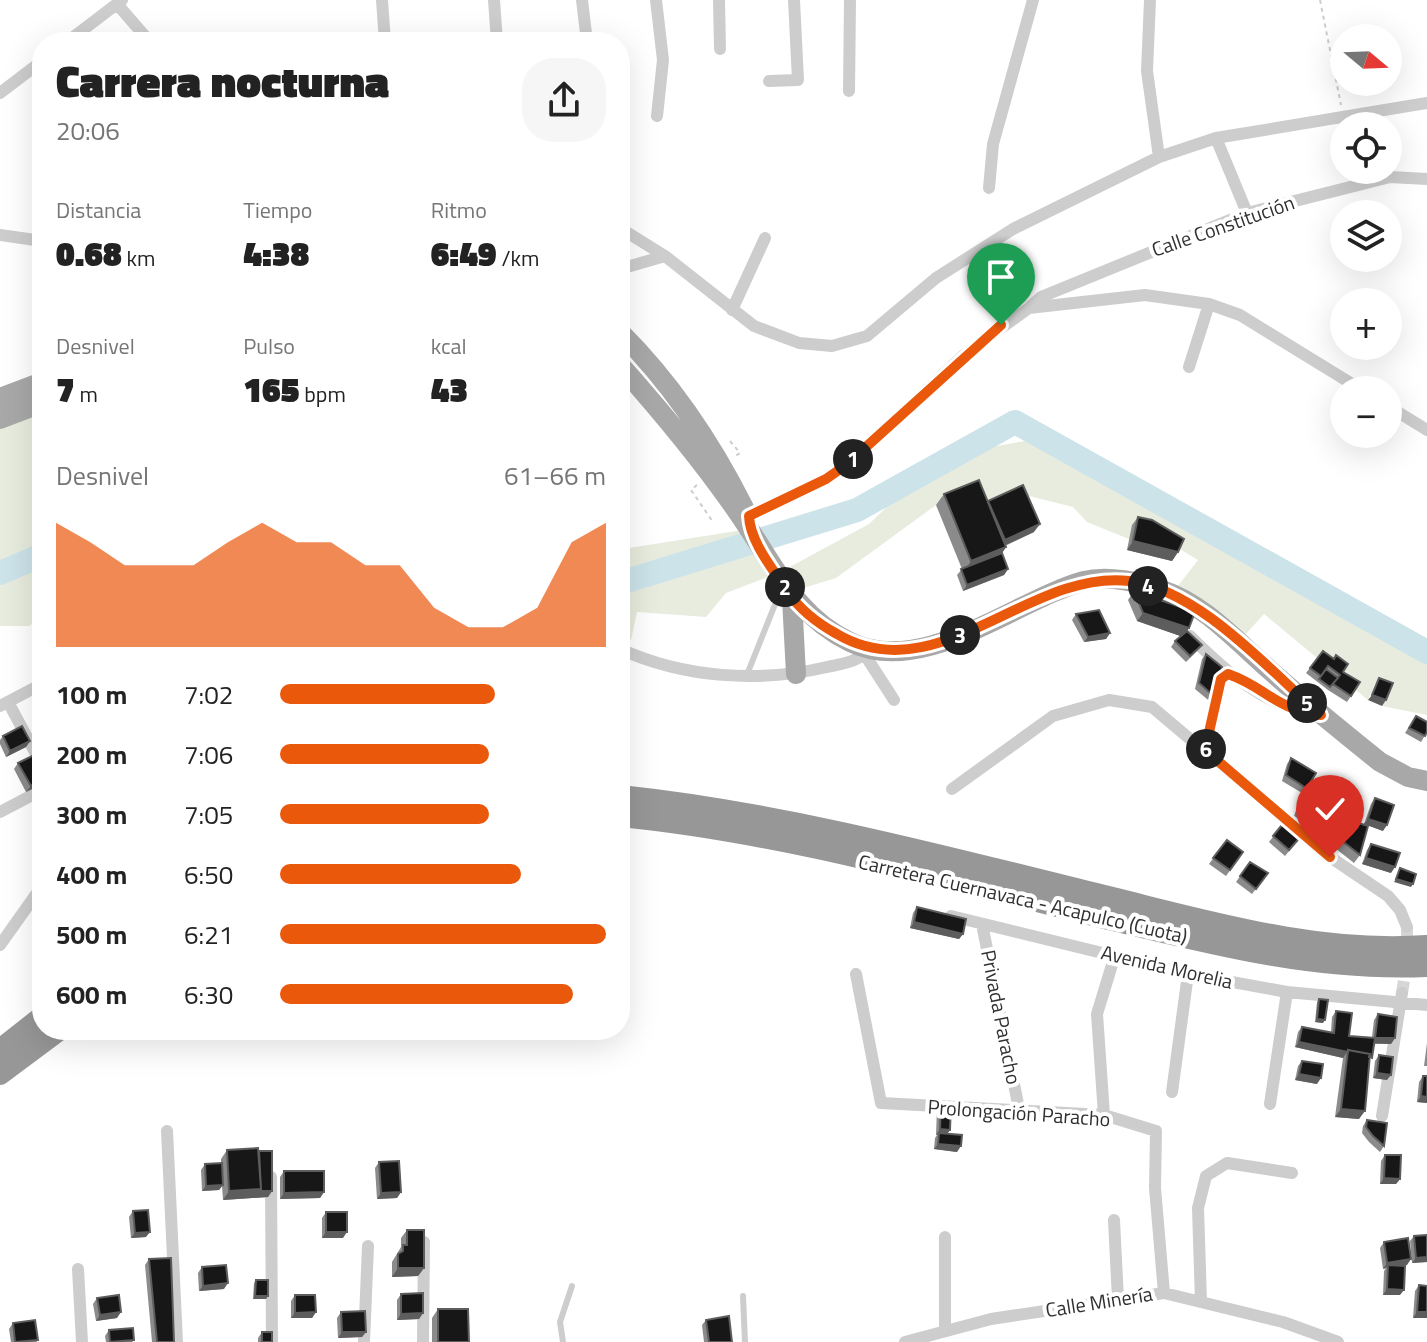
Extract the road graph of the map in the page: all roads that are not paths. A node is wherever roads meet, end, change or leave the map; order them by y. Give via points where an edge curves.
1 (382, 0) edge
2 (494, 0) edge
3 (582, 0) edge
4 (656, 0) edge
5 (719, 0) edge
6 (794, 0) edge
7 (850, 0) edge
8 (1033, 0) edge
9 (1150, 0) edge
10 (120, 2) edge
11 (80, 32) edge
12 (142, 32) edge
13 (384, 32) edge
14 (496, 32) edge
15 (586, 32) edge
16 (720, 49) dead end
17 (32, 69) edge
18 (769, 81) dead end
19 (849, 91) dead end
20 (0, 93) edge
21 (1427, 103) edge
22 (657, 116) dead end
23 (1216, 138) junction
24 (1159, 157) junction
25 (1427, 179) edge
26 (989, 188) dead end
27 (1247, 213) junction
28 (630, 234) edge
29 (0, 235) edge
30 (765, 238) dead end
31 (32, 240) edge
32 (665, 256) junction
33 (630, 266) edge
34 (1209, 304) junction
35 (1029, 308) junction
36 (732, 310) junction
37 (630, 344) edge
38 (1189, 367) dead end
39 (1339, 376) edge
40 (630, 377) edge
41 (32, 386) edge
42 (0, 398) edge
43 (32, 407) edge
44 (1402, 415) edge
45 (0, 419) edge
46 (1427, 430) edge
47 (748, 525) junction
48 (784, 586) junction
49 (1188, 634) edge
50 (868, 652) junction
51 (630, 653) edge
52 (796, 674) junction
53 (1228, 674) junction
54 (746, 678) junction
55 (32, 689) edge
56 (894, 700) dead end
57 (4, 704) edge
58 (1321, 715) junction
59 (32, 749) edge
60 (1205, 750) junction
61 (1427, 781) edge
62 (952, 789) dead end
63 (32, 795) edge
64 (630, 797) edge
65 (0, 812) edge
66 (630, 817) edge
67 (32, 900) edge
68 (939, 913) edge
69 (982, 924) junction
70 (1407, 927) tunnel mouth
71 (0, 945) edge
72 (1427, 946) edge
73 (1115, 955) junction
74 (1427, 966) edge
75 (856, 974) dead end
76 (1188, 974) junction
77 (1287, 992) junction
78 (1402, 999) junction
79 (1427, 1005) edge
80 (32, 1025) edge
81 (46, 1040) edge
82 (0, 1050) edge
83 (0, 1074) edge
84 (1172, 1092) dead end
85 (1270, 1104) dead end
86 (1019, 1109) junction
87 (1104, 1115) junction
88 (1382, 1116) dead end
89 (167, 1131) dead end
90 (271, 1161) edge
91 (1292, 1173) dead end
92 (1114, 1220) dead end
93 (945, 1237) dead end
94 (424, 1242) edge
95 (368, 1246) dead end
96 (78, 1269) dead end
97 (572, 1286) dead end
98 (1164, 1293) junction
99 (743, 1296) dead end
100 (1118, 1300) junction
101 (1201, 1302) junction
102 (945, 1331) junction
103 (82, 1342) edge
104 (177, 1342) edge
105 (272, 1342) edge
106 (364, 1342) edge
107 (423, 1342) edge
108 (563, 1342) edge
109 (745, 1342) edge
110 (905, 1342) edge
111 (1338, 1342) edge

1 - 13 street
2 - 14 street
3 - 15 street
4 - 22 street via 663,60
5 - 16 street
6 - 18 street via 798,80
7 - 19 street
8 - 26 street via 993,144
9 - 24 street via 1147,71
10 - 11 street
10 - 12 street
17 - 20 street
21 - 23 street
23 - 24 street
23 - 27 street
24 - 36 street via 1013,229 936,278 867,336 832,346 799,343 754,326
25 - 27 street, Calle Constitución via 1390,177
27 - 35 street, Calle Constitución via 1041,297
28 - 32 street
29 - 31 street
30 - 36 street
32 - 33 street
32 - 36 street
34 - 35 street via 1145,295
34 - 38 street
34 - 39 street via 1240,315
35 - 47 street, Calle Constitución via 964,355 846,465
37 - 47 main road via 718,456
40 - 47 main road
41 - 42 main road
43 - 45 main road
44 - 46 street
47 - 48 main road
48 - 50 main road via 822,626
48 - 52 main road
48 - 54 lane
49 - 53 street
50 - 52 street via 860,659
50 - 56 street
50 - 58 main road via 936,645 1086,581 1130,581 1165,591 1203,612
51 - 54 street
52 - 54 street
53 - 58 street via 1276,703
53 - 60 street via 1221,679
55 - 57 street
57 - 59 street
58 - 61 main road via 1380,762
60 - 62 street via 1152,707 1109,700 1053,716
60 - 70 street via 1330,857 1388,896
63 - 65 street
64 - 72 highway, Carretera Cuernavaca - Acapulco (Cuota) via 751,814 1249,931 1356,947
66 - 74 highway, Carretera Cuernavaca - Acapulco (Cuota) via 749,833 1244,951 1356,966
67 - 71 street
68 - 69 street, Avenida Morelia
69 - 73 street, Avenida Morelia
69 - 86 street, Privada Paracho
73 - 76 street, Avenida Morelia
73 - 87 street via 1097,1014
75 - 86 street, Prolongación Paracho via 881,1103
76 - 77 street, Avenida Morelia
76 - 84 street
77 - 78 street, Avenida Morelia
77 - 85 street
78 - 79 street, Avenida Morelia
78 - 88 street
80 - 82 highway
81 - 83 highway
86 - 87 street, Prolongación Paracho
87 - 98 street, Prolongación Paracho via 1156,1131
89 - 104 street
90 - 105 street
91 - 101 street via 1227,1163 1206,1176 1198,1208
92 - 100 street
93 - 102 street
94 - 107 street
95 - 106 street
96 - 103 street
97 - 108 lane via 560,1322
98 - 100 street, Calle Minería
98 - 101 street, Calle Minería
99 - 109 lane
100 - 102 street, Calle Minería
101 - 111 street, Calle Minería
102 - 110 street, Calle Minería

